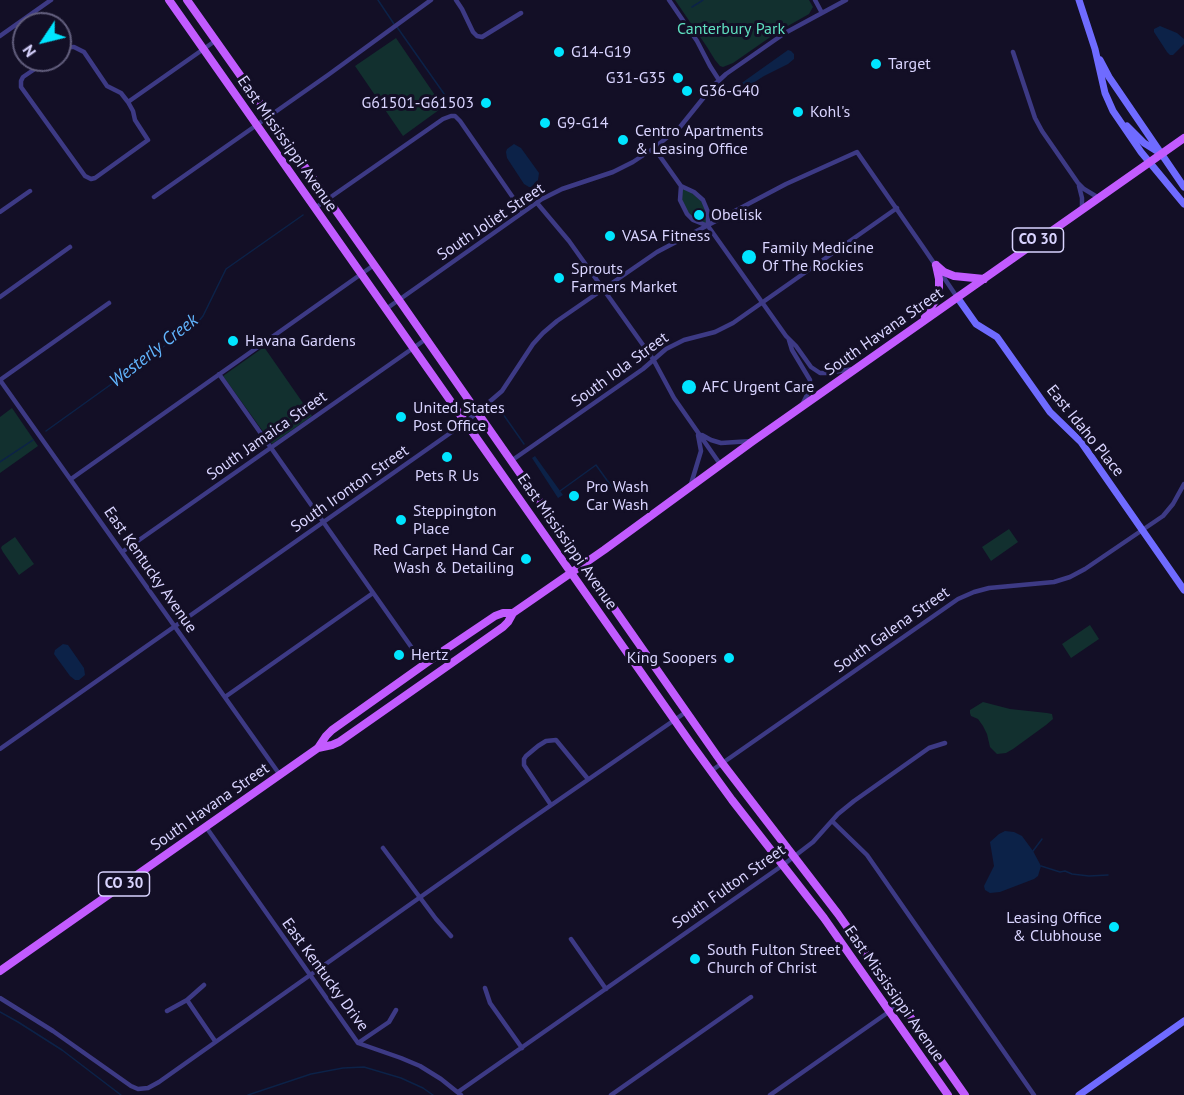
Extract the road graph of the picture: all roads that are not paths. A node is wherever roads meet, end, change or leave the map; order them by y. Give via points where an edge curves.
1 (50, 0) edge
2 (169, 0) edge
3 (187, 0) edge
4 (431, 0) edge
5 (456, 0) edge
6 (669, 0) edge
7 (815, 0) edge
8 (846, 0) edge
9 (1080, 0) edge
10 (521, 13) dead end
11 (822, 13) junction
12 (0, 36) edge
13 (215, 41) junction
14 (72, 47) edge
15 (203, 49) junction
16 (1095, 49) junction
17 (1012, 52) dead end
18 (30, 72) edge
19 (719, 80) junction
20 (128, 102) junction
21 (1109, 103) junction
22 (269, 116) junction
23 (256, 125) junction
24 (1184, 138) edge
25 (654, 148) junction
26 (1161, 154) junction
27 (1149, 162) junction
28 (1078, 183) junction
29 (681, 186) junction
30 (1184, 187) edge
31 (30, 191) dead end
32 (154, 196) dead end
33 (1099, 198) junction
34 (328, 199) junction
35 (537, 203) junction
36 (1184, 204) edge
37 (315, 208) junction
38 (897, 208) junction
39 (1082, 210) junction
40 (0, 212) edge
41 (523, 212) junction
42 (708, 226) junction
43 (69, 247) dead end
44 (374, 265) junction
45 (936, 265) junction
46 (361, 274) junction
47 (984, 279) junction
48 (603, 289) junction
49 (0, 297) edge
50 (957, 297) junction
51 (399, 300) junction
52 (762, 302) junction
53 (109, 303) dead end
54 (386, 309) junction
55 (922, 322) junction
56 (426, 339) junction
57 (789, 340) junction
58 (414, 348) junction
59 (653, 359) junction
60 (855, 369) junction
61 (219, 374) junction
62 (0, 380) edge
63 (802, 406) junction
64 (477, 412) junction
65 (466, 422) junction
66 (696, 429) junction
67 (753, 441) junction
68 (271, 448) junction
69 (512, 461) junction
70 (720, 464) junction
71 (71, 479) junction
72 (1184, 484) edge
73 (690, 487) junction
74 (323, 522) junction
75 (1143, 530) junction
76 (122, 552) junction
77 (584, 565) junction
78 (572, 573) junction
79 (1184, 590) edge
80 (373, 593) junction
81 (513, 613) junction
82 (175, 626) junction
83 (446, 649) junction
84 (424, 665) junction
85 (439, 672) junction
86 (420, 686) junction
87 (225, 697) junction
88 (370, 703) junction
89 (686, 712) junction
90 (675, 720) junction
91 (365, 724) junction
92 (945, 743) dead end
93 (318, 748) junction
94 (0, 749) edge
95 (722, 763) junction
96 (711, 771) junction
97 (280, 775) junction
98 (588, 779) junction
99 (551, 805) junction
100 (832, 821) junction
101 (206, 827) junction
102 (383, 848) dead end
103 (794, 856) junction
104 (783, 865) junction
105 (420, 897) junction
106 (451, 936) dead end
107 (571, 939) dead end
108 (0, 971) edge
109 (309, 975) junction
110 (204, 985) dead end
111 (485, 988) dead end
112 (606, 989) junction
113 (751, 997) dead end
114 (0, 998) edge
115 (187, 1000) junction
116 (901, 1003) junction
117 (396, 1010) dead end
118 (167, 1011) dead end
119 (889, 1011) junction
120 (1184, 1022) edge
121 (215, 1041) junction
122 (358, 1043) junction
123 (522, 1048) junction
124 (459, 1094) edge
125 (611, 1095) edge
126 (770, 1095) edge
127 (948, 1095) edge
128 (965, 1095) edge
129 (1034, 1095) edge
130 (1079, 1095) edge

1 - 12 street
2 - 15 main road, East Mississippi Avenue
3 - 13 main road, East Mississippi Avenue
4 - 22 street
5 - 10 street via 477,36 482,37
6 - 19 street
7 - 11 street
8 - 11 street, South Joliet Street
9 - 16 street
11 - 19 street, South Joliet Street via 785,33
13 - 15 street
13 - 22 main road, East Mississippi Avenue
14 - 20 street via 84,52 107,86
15 - 20 street
15 - 23 main road, East Mississippi Avenue
16 - 21 street
16 - 26 street via 1109,77
17 - 28 street via 1039,126
18 - 20 street via 23,77 21,87 88,178 95,178 147,140
19 - 25 street, South Joliet Street via 684,122
21 - 26 street via 1138,138
21 - 27 street
22 - 23 street
22 - 34 main road, East Mississippi Avenue
23 - 32 street
23 - 37 main road, East Mississippi Avenue
24 - 26 main road, South Havana Street / CO 30
25 - 29 street
25 - 35 street, South Joliet Street via 618,170 560,190
26 - 27 main road, South Havana Street / CO 30
26 - 30 street
27 - 33 main road, South Havana Street / CO 30
27 - 36 street
28 - 33 street
28 - 39 street
29 - 42 street via 703,200
29 - 42 street via 680,200 687,214
31 - 40 street
33 - 39 main road, South Havana Street / CO 30
34 - 37 street
34 - 41 street via 443,118 455,116
34 - 44 main road, East Mississippi Avenue
35 - 41 street, South Joliet Street
35 - 48 street
37 - 46 main road, East Mississippi Avenue
38 - 42 street, South Ironton Street via 857,152
38 - 45 street
38 - 52 street, South Iola Street
39 - 47 main road, South Havana Street / CO 30
41 - 51 street, South Joliet Street
42 - 48 street, South Ironton Street via 657,252
42 - 52 street
43 - 49 street
44 - 46 street
44 - 51 main road, East Mississippi Avenue
45 - 47 main road via 954,276
45 - 50 street
45 - 55 main road via 939,288
46 - 54 main road, East Mississippi Avenue
46 - 61 street
47 - 50 main road, South Havana Street / CO 30
48 - 59 street
48 - 64 street, South Ironton Street via 543,333 506,386
50 - 55 main road, South Havana Street / CO 30
50 - 75 street, East Idaho Place via 976,324 997,337 1050,412 1081,442
51 - 54 street, South Joliet Street
51 - 56 main road, East Mississippi Avenue
52 - 57 street
52 - 59 street, South Iola Street via 723,329 680,342
53 - 62 street
54 - 58 main road, East Mississippi Avenue
55 - 60 main road, South Havana Street / CO 30
56 - 58 street, South Jamaica Street
56 - 64 main road, East Mississippi Avenue
57 - 60 street via 816,371 827,374
57 - 63 street via 810,380
58 - 65 main road, East Mississippi Avenue
58 - 68 street, South Jamaica Street
59 - 66 street
59 - 69 street, South Iola Street
60 - 63 main road, South Havana Street / CO 30
61 - 68 street
61 - 71 street
62 - 71 street, East Kentucky Avenue
63 - 67 main road, South Havana Street / CO 30
64 - 65 street, South Ironton Street
64 - 69 main road, East Mississippi Avenue
65 - 74 street, South Ironton Street
65 - 78 main road, East Mississippi Avenue
66 - 67 street via 721,443
66 - 70 street
66 - 73 street via 701,451
67 - 70 main road, South Havana Street / CO 30
68 - 74 street
68 - 76 street, South Jamaica Street
69 - 77 main road, East Mississippi Avenue
70 - 73 main road, South Havana Street / CO 30
71 - 76 street, East Kentucky Avenue
72 - 75 street, South Galena Street via 1170,509
73 - 77 main road, South Havana Street / CO 30
74 - 80 street
74 - 82 street, South Ironton Street
75 - 79 street, East Idaho Place
75 - 95 street, South Galena Street via 1070,577 985,589 955,600
76 - 82 street, East Kentucky Avenue
77 - 78 main road, South Havana Street / CO 30
77 - 89 main road, East Mississippi Avenue
78 - 81 main road, South Havana Street / CO 30
78 - 90 main road, East Mississippi Avenue
80 - 84 street
80 - 87 street
81 - 83 main road, South Havana Street / CO 30 via 495,616
81 - 85 main road, South Havana Street / CO 30 via 503,627
82 - 87 street, East Kentucky Avenue
82 - 94 street, South Ironton Street
83 - 84 main road, South Havana Street / CO 30
83 - 85 main road
84 - 86 main road
84 - 88 main road, South Havana Street / CO 30
85 - 86 main road, South Havana Street / CO 30
86 - 91 main road, South Havana Street / CO 30
87 - 97 street, East Kentucky Avenue
88 - 91 main road
88 - 93 main road, South Havana Street / CO 30 via 326,735
89 - 90 street
89 - 95 main road, East Mississippi Avenue
90 - 96 main road, East Mississippi Avenue
90 - 98 street
91 - 93 main road, South Havana Street / CO 30 via 335,744
92 - 100 street, South Fulton Street via 929,748
93 - 97 main road, South Havana Street / CO 30
95 - 96 street, South Galena Street
95 - 103 main road, East Mississippi Avenue
96 - 104 main road, East Mississippi Avenue
97 - 101 main road, South Havana Street / CO 30
98 - 99 street
98 - 99 street via 556,740 538,746 526,756 524,765
99 - 105 street
100 - 103 street, South Fulton Street
100 - 129 street via 867,855
101 - 108 main road, South Havana Street / CO 30
101 - 109 street, East Kentucky Drive
102 - 105 street
103 - 104 street, South Fulton Street
103 - 116 main road, East Mississippi Avenue
104 - 112 street, South Fulton Street
104 - 119 main road, East Mississippi Avenue
105 - 106 street
105 - 109 street
107 - 112 street
109 - 121 street
109 - 122 street, East Kentucky Drive
110 - 115 street
111 - 123 street via 490,1003
112 - 123 street, South Fulton Street
113 - 125 street
114 - 121 street via 131,1086 143,1089 159,1082
115 - 118 street
115 - 121 street
116 - 119 street
116 - 128 main road, East Mississippi Avenue
117 - 122 street via 389,1022
119 - 126 street
119 - 127 main road, East Mississippi Avenue
120 - 130 street
122 - 124 street, East Kentucky Drive via 420,1066
123 - 124 street, South Fulton Street

